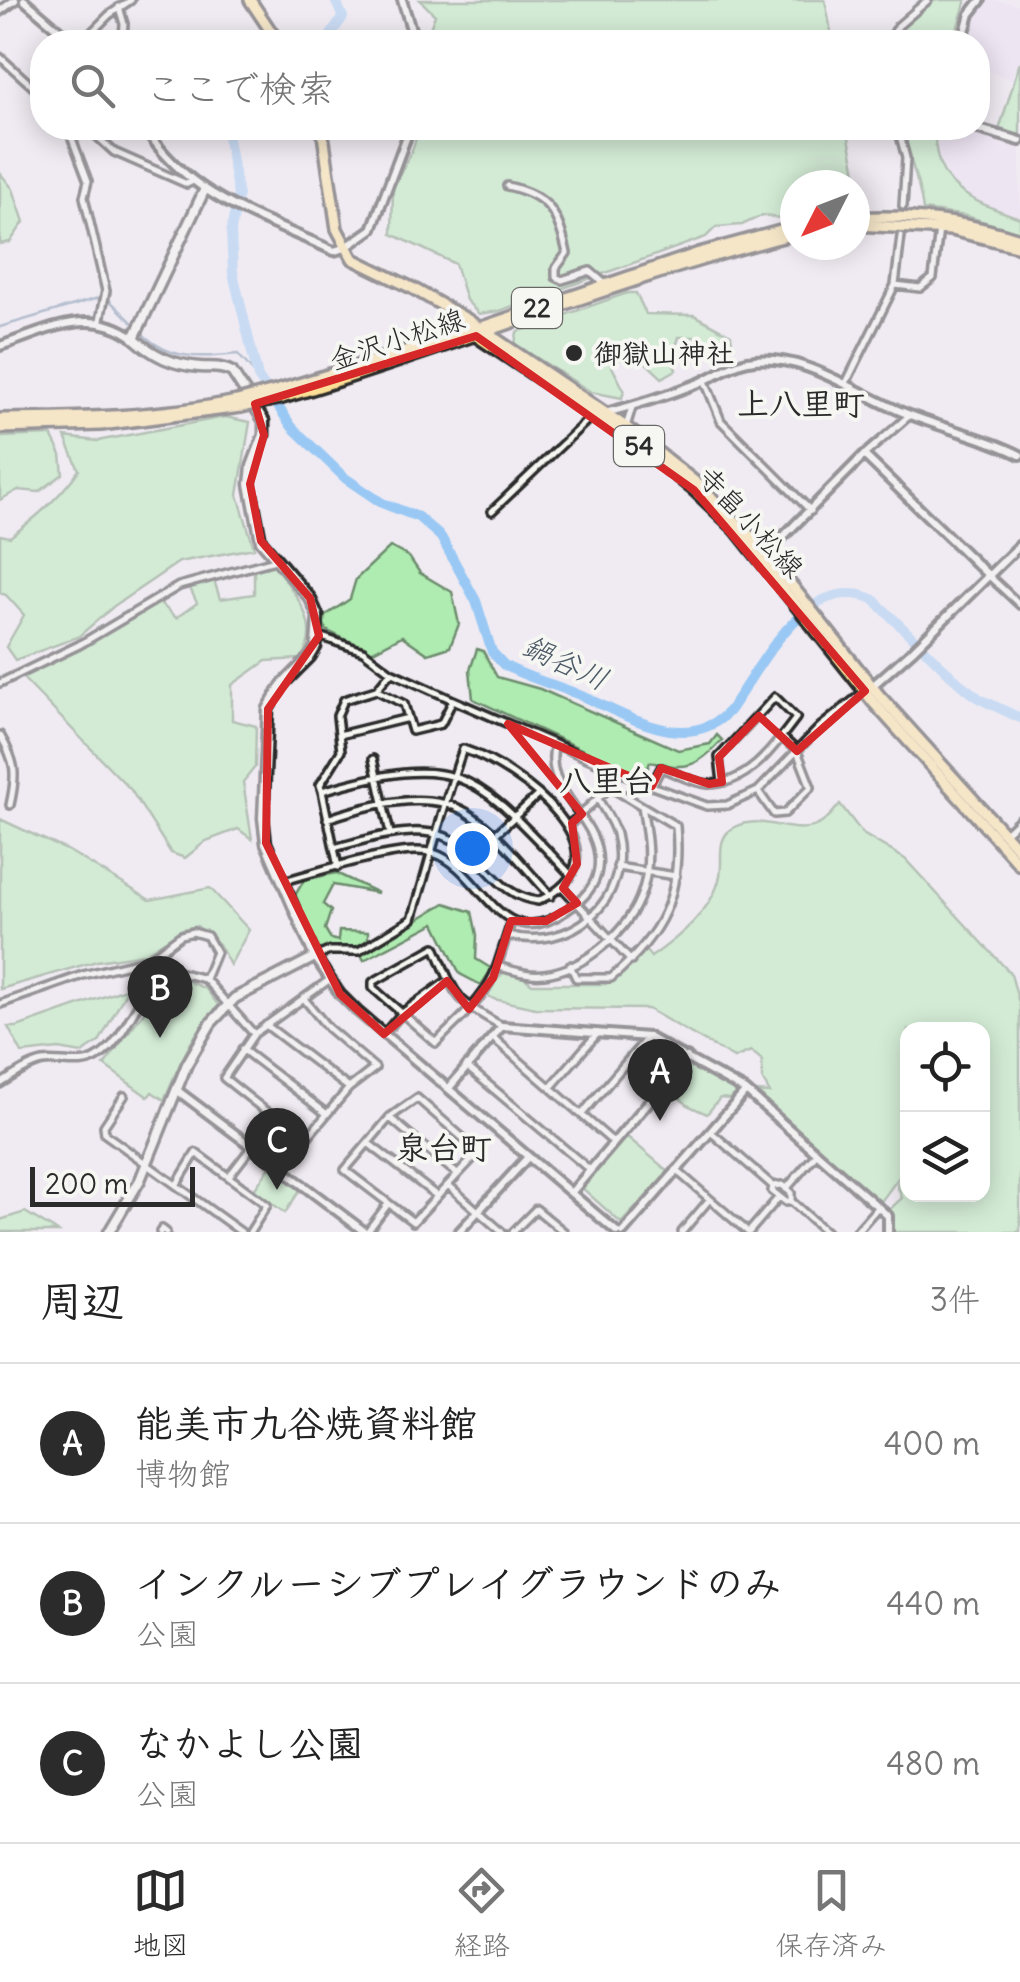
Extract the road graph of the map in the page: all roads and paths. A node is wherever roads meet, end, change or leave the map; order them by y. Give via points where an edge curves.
1 (14, 0) edge
2 (24, 0) edge
3 (131, 0) edge
4 (250, 0) edge
5 (402, 0) edge
6 (928, 0) edge
7 (980, 0) edge
8 (119, 8) junction
9 (0, 12) edge
10 (59, 30) edge
11 (95, 30) edge
12 (123, 30) edge
13 (270, 30) edge
14 (411, 30) edge
15 (896, 30) edge
16 (965, 30) edge
17 (0, 57) edge
18 (30, 84) edge
19 (990, 132) edge
20 (73, 140) edge
21 (101, 140) edge
22 (155, 140) edge
23 (324, 140) edge
24 (405, 140) edge
25 (901, 140) edge
26 (1020, 141) edge
27 (191, 182) junction
28 (507, 186) dead end
29 (204, 190) junction
30 (904, 206) dead end
31 (870, 217) edge
32 (870, 227) edge
33 (939, 230) junction
34 (780, 233) edge
35 (780, 235) edge
36 (901, 236) dead end
37 (1020, 238) edge
38 (1020, 247) edge
39 (345, 248) junction
40 (605, 284) junction
41 (895, 285) junction
42 (100, 320) junction
43 (476, 330) junction
44 (135, 336) junction
45 (0, 346) edge
46 (705, 381) junction
47 (846, 383) junction
48 (239, 404) junction
49 (632, 408) junction
50 (599, 414) junction
51 (910, 414) junction
52 (0, 419) edge
53 (626, 427) junction
54 (0, 428) edge
55 (1020, 455) edge
56 (864, 456) junction
57 (492, 511) dead end
58 (811, 512) junction
59 (1020, 545) edge
60 (763, 557) junction
61 (275, 560) junction
62 (989, 576) junction
63 (1020, 605) edge
64 (319, 636) junction
65 (391, 672) junction
66 (0, 683) edge
67 (868, 689) junction
68 (376, 690) junction
69 (453, 700) junction
70 (408, 718) junction
71 (0, 735) edge
72 (339, 736) junction
73 (782, 737) junction
74 (554, 744) junction
75 (797, 752) junction
76 (374, 759) dead end
77 (376, 775) junction
78 (454, 776) junction
79 (722, 782) junction
80 (652, 786) junction
81 (322, 791) junction
82 (758, 791) junction
83 (538, 795) junction
84 (598, 799) junction
85 (383, 804) junction
86 (446, 804) junction
87 (10, 806) dead end
88 (642, 806) junction
89 (582, 814) junction
90 (515, 817) junction
91 (327, 819) junction
92 (1020, 819) edge
93 (568, 826) junction
94 (390, 833) junction
95 (436, 835) junction
96 (494, 836) junction
97 (1000, 836) junction
98 (334, 848) junction
99 (1020, 851) edge
100 (433, 852) junction
101 (473, 855) junction
102 (1020, 865) edge
103 (338, 867) junction
104 (617, 868) junction
105 (646, 871) junction
106 (570, 876) junction
107 (676, 876) junction
108 (282, 881) junction
109 (562, 887) junction
110 (550, 896) junction
111 (577, 902) junction
112 (590, 917) junction
113 (512, 920) junction
114 (507, 936) junction
115 (611, 939) junction
116 (315, 957) junction
117 (632, 961) junction
118 (570, 965) junction
119 (497, 966) junction
120 (204, 979) junction
121 (329, 980) junction
122 (446, 982) junction
123 (305, 1000) junction
124 (0, 1004) edge
125 (228, 1005) junction
126 (470, 1009) junction
127 (402, 1013) junction
128 (266, 1025) junction
129 (502, 1026) junction
130 (598, 1033) junction
131 (254, 1034) junction
132 (384, 1034) junction
133 (492, 1037) junction
134 (648, 1037) junction
135 (242, 1049) junction
136 (687, 1057) junction
137 (466, 1066) junction
138 (0, 1084) edge
139 (349, 1088) junction
140 (448, 1088) junction
141 (551, 1088) junction
142 (178, 1091) junction
143 (746, 1091) junction
144 (124, 1096) dead end
145 (327, 1114) junction
146 (582, 1114) junction
147 (390, 1117) junction
148 (274, 1118) junction
149 (710, 1132) junction
150 (366, 1143) junction
151 (614, 1144) junction
152 (251, 1146) junction
153 (818, 1153) junction
154 (528, 1157) junction
155 (147, 1163) junction
156 (590, 1170) junction
157 (676, 1170) junction
158 (456, 1174) junction
159 (229, 1176) junction
160 (177, 1185) junction
161 (448, 1185) junction
162 (773, 1186) junction
163 (786, 1188) junction
164 (571, 1193) junction
165 (437, 1196) junction
166 (779, 1197) junction
167 (710, 1200) junction
168 (791, 1201) junction
169 (388, 1204) junction
170 (878, 1207) junction
171 (479, 1211) junction
172 (109, 1232) edge
173 (241, 1232) edge
174 (250, 1232) edge
175 (366, 1232) edge
176 (459, 1232) edge
177 (502, 1232) edge
178 (513, 1232) edge
179 (564, 1232) edge
180 (620, 1232) edge
181 (682, 1232) edge
182 (748, 1232) edge
183 (826, 1232) edge
184 (856, 1232) edge
185 (888, 1232) edge

1 - 9 street
2 - 10 street
3 - 8 street
4 - 13 main road
5 - 14 street
6 - 15 street
7 - 16 street
8 - 11 street
8 - 12 street
17 - 18 street
19 - 26 street
20 - 42 street via 88,181 84,198 106,291
21 - 27 street via 114,152
22 - 27 street
23 - 39 main road
24 - 39 street via 372,229
25 - 30 street
27 - 29 street
28 - 40 street via 540,196 557,217 567,252 556,276 590,271
29 - 39 street via 334,251
29 - 44 main road
31 - 37 main road via 910,216
32 - 33 main road
33 - 38 main road
33 - 41 street via 933,278 920,288
34 - 40 main road, 金沢小松線 / 22
35 - 43 main road, 金沢小松線 / 22
36 - 41 street
39 - 43 main road, 寺畠小松線 / 54 via 352,259
40 - 43 main road, 金沢小松線 / 22
41 - 47 street
42 - 44 street
42 - 45 street
43 - 48 main road, 金沢小松線 / 22, bridge
43 - 50 main road, 寺畠小松線 / 54
44 - 61 main road via 162,360 225,368 254,402 264,435 250,484 261,541
46 - 47 street via 744,362 765,360
46 - 49 street
46 - 58 street via 721,421
47 - 51 street
48 - 52 main road, 金沢小松線 / 22 via 100,418
48 - 54 main road, 金沢小松線 / 22 via 101,425
49 - 50 street
49 - 53 street
50 - 53 main road, 寺畠小松線 / 54
50 - 57 street
50 - 60 main road, 寺畠小松線 / 54 via 694,490
51 - 55 street
51 - 56 street
53 - 60 main road, 寺畠小松線 / 54 via 699,485
56 - 58 street
56 - 62 street
58 - 60 street
59 - 62 street
60 - 67 main road, 寺畠小松線 / 54
61 - 64 main road via 310,598
61 - 66 street via 179,586
62 - 63 street
62 - 67 street
64 - 65 street via 363,651
64 - 108 main road via 310,658 268,710 263,818
65 - 68 street
65 - 69 street
67 - 75 street
67 - 97 main road, 寺畠小松線 / 54
68 - 70 street via 404,704
68 - 72 street via 344,700
69 - 70 street via 434,727 412,732
69 - 74 street
70 - 72 street
71 - 87 street via 14,758
72 - 81 street via 341,751
73 - 75 street
73 - 79 street via 750,772
73 - 79 street via 796,718 775,697 719,757
74 - 80 street
74 - 89 street via 554,778
75 - 82 street
75 - 82 street via 812,787 785,813 774,814
76 - 77 street
77 - 78 street
77 - 81 street
77 - 85 street
78 - 83 street via 464,749 506,768
78 - 86 street
78 - 90 street via 480,787
79 - 80 street via 698,782 661,768
80 - 82 street via 707,806
81 - 91 street
83 - 90 street
83 - 93 street
84 - 88 street via 610,787
84 - 89 street
84 - 104 street via 616,833
85 - 86 street
85 - 91 street
85 - 94 street
86 - 95 street
86 - 96 street
88 - 105 street
88 - 107 street via 676,826
89 - 93 street
89 - 111 street via 598,872
90 - 96 street
90 - 106 street
91 - 98 street
92 - 97 street
93 - 106 street via 577,850
94 - 95 street
94 - 98 street
95 - 100 street
95 - 101 street
96 - 101 street
96 - 110 street
97 - 99 main road, 寺畠小松線 / 54
97 - 102 main road, 寺畠小松線 / 54
98 - 103 street
100 - 103 street
100 - 113 street
100 - 116 street via 412,919 359,951
101 - 110 street via 509,892 538,901
103 - 108 street
104 - 105 street
104 - 112 street
105 - 107 street
105 - 115 street via 634,911
106 - 109 street
107 - 117 street via 662,921
108 - 116 main road
109 - 110 street
109 - 111 street
111 - 112 street
111 - 113 street via 546,921
112 - 114 street via 554,938
112 - 115 street
113 - 114 street
114 - 119 street
115 - 117 street
115 - 118 street
116 - 121 street
116 - 125 main road
117 - 118 street via 610,978 576,978
118 - 119 street via 546,974
119 - 126 street
120 - 124 street via 216,952 207,936 193,932 149,958
120 - 125 street
120 - 138 street via 178,972 155,983 98,1058 38,1063
121 - 123 street
121 - 132 street
122 - 126 street
122 - 127 street
122 - 127 street via 435,947 373,982
123 - 128 street
123 - 139 street via 375,1068
125 - 131 street
125 - 142 main road via 198,1040
126 - 127 street via 436,1042
126 - 129 street
127 - 132 street
128 - 131 street
128 - 139 street
129 - 130 street
129 - 133 street
130 - 134 street
130 - 141 street
131 - 135 street
132 - 140 street
133 - 137 street
133 - 141 street
134 - 136 street
134 - 146 street
135 - 145 street
135 - 148 street via 224,1078
136 - 143 street
136 - 151 street
137 - 140 street
137 - 156 street
139 - 145 street
140 - 154 street
141 - 146 street
142 - 152 street
142 - 155 main road
143 - 149 street
143 - 153 street
144 - 155 street via 105,1134
145 - 148 street via 306,1139
146 - 151 street
147 - 150 street
147 - 158 street
147 - 158 street via 416,1098 479,1152
148 - 152 street
149 - 157 street
149 - 162 street
150 - 165 street
150 - 169 street via 345,1170
151 - 156 street
152 - 159 street
152 - 175 street
153 - 163 street
153 - 170 street
154 - 164 street
154 - 171 street
155 - 160 street
155 - 172 main road
156 - 164 street
157 - 167 street
157 - 180 street
158 - 161 street
159 - 160 street via 196,1153
159 - 174 street via 268,1205
160 - 173 street
161 - 165 street
161 - 171 street
162 - 163 street
162 - 166 street
163 - 168 street
164 - 180 street
165 - 169 street via 413,1222
166 - 168 street
166 - 182 street
167 - 181 street
167 - 182 street
168 - 183 street
169 - 175 street
170 - 184 street
170 - 185 street via 888,1216
171 - 176 street
171 - 177 street
178 - 179 street via 536,1208

